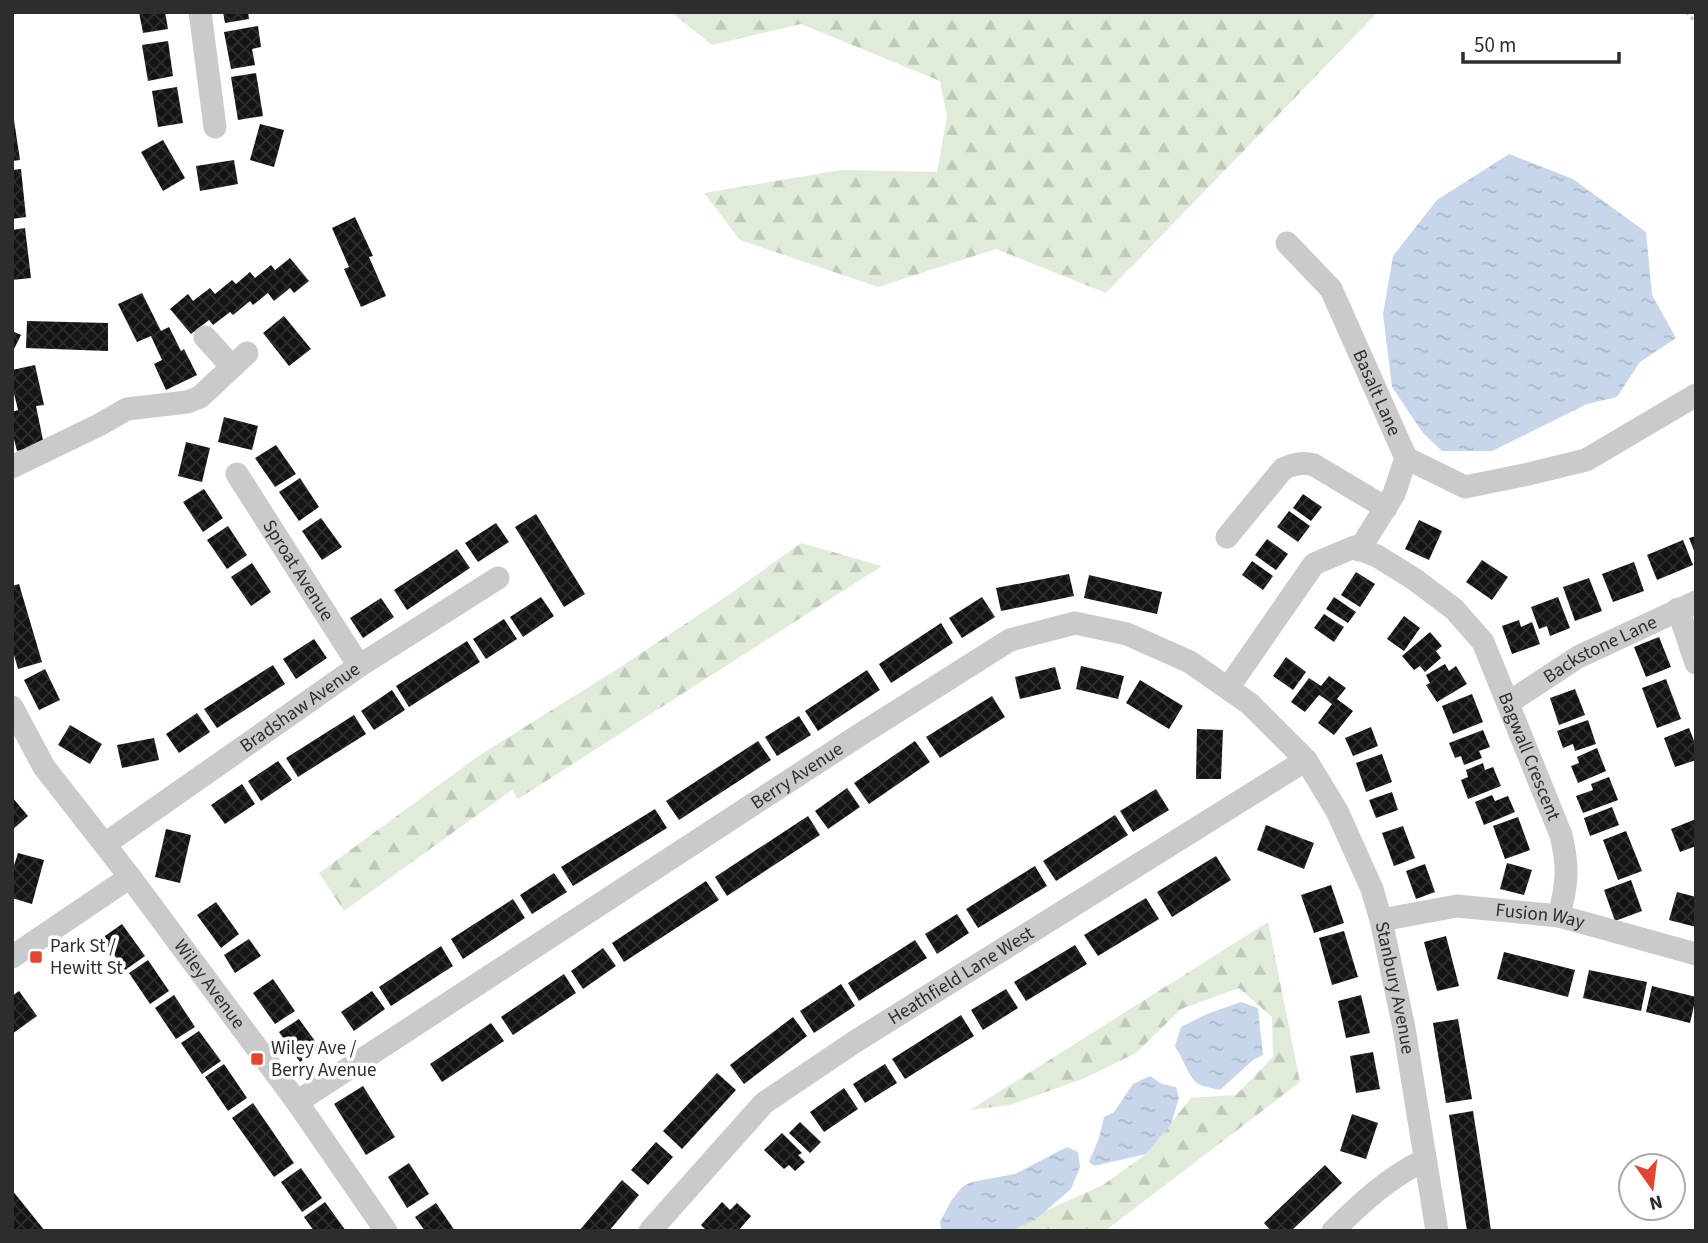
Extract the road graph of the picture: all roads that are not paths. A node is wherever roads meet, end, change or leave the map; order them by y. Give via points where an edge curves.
1 (200, 12) edge
2 (215, 127) dead end
3 (1287, 243) dead end
4 (205, 337) dead end
5 (1696, 395) edge
6 (1406, 458) junction
7 (12, 467) edge
8 (237, 474) dead end
9 (1385, 508) junction
10 (1227, 537) dead end
11 (1359, 550) junction
12 (498, 578) dead end
13 (1687, 606) edge
14 (1696, 663) edge
15 (359, 666) junction
16 (1228, 688) junction
17 (1508, 703) junction
18 (12, 707) edge
19 (1306, 760) junction
20 (104, 844) junction
21 (130, 877) junction
22 (1559, 916) junction
23 (1381, 920) junction
24 (1696, 954) edge
25 (12, 957) edge
26 (297, 1102) junction
27 (1425, 1160) junction
28 (386, 1231) edge
29 (650, 1231) edge
30 (1333, 1231) edge
31 (1437, 1231) edge

1 - 2 street
3 - 6 street, Basalt Lane via 1331,289
4 - 7 street via 240,360 200,397 127,409
5 - 6 street via 1586,460 1524,475 1465,487
6 - 9 street, Basalt Lane
8 - 15 street, Sproat Avenue
9 - 10 street via 1314,465 1294,464 1283,469
9 - 11 street, Basalt Lane
11 - 16 street via 1354,547 1314,564
11 - 17 street, Bagwall Crescent via 1377,556 1454,609 1483,642
12 - 15 street, Bradshaw Avenue
13 - 14 street
13 - 17 street, Backstone Lane via 1578,657
15 - 20 street, Bradshaw Avenue
16 - 19 street, Berry Avenue
16 - 26 street, Berry Avenue via 1190,662 1127,634 1075,623 1010,640
17 - 22 street, Bagwall Crescent via 1567,859
18 - 20 street, Wiley Avenue via 44,767
19 - 23 street, Stanbury Avenue via 1337,811
19 - 29 street, Heathfield Lane West via 764,1103
20 - 21 street, Wiley Avenue
21 - 25 street
21 - 26 street, Wiley Avenue
22 - 23 street, Fusion Way via 1457,906
22 - 24 street, Fusion Way
23 - 27 street, Stanbury Avenue
26 - 28 street, Wiley Avenue
27 - 30 street via 1406,1169
27 - 31 street, Stanbury Avenue

